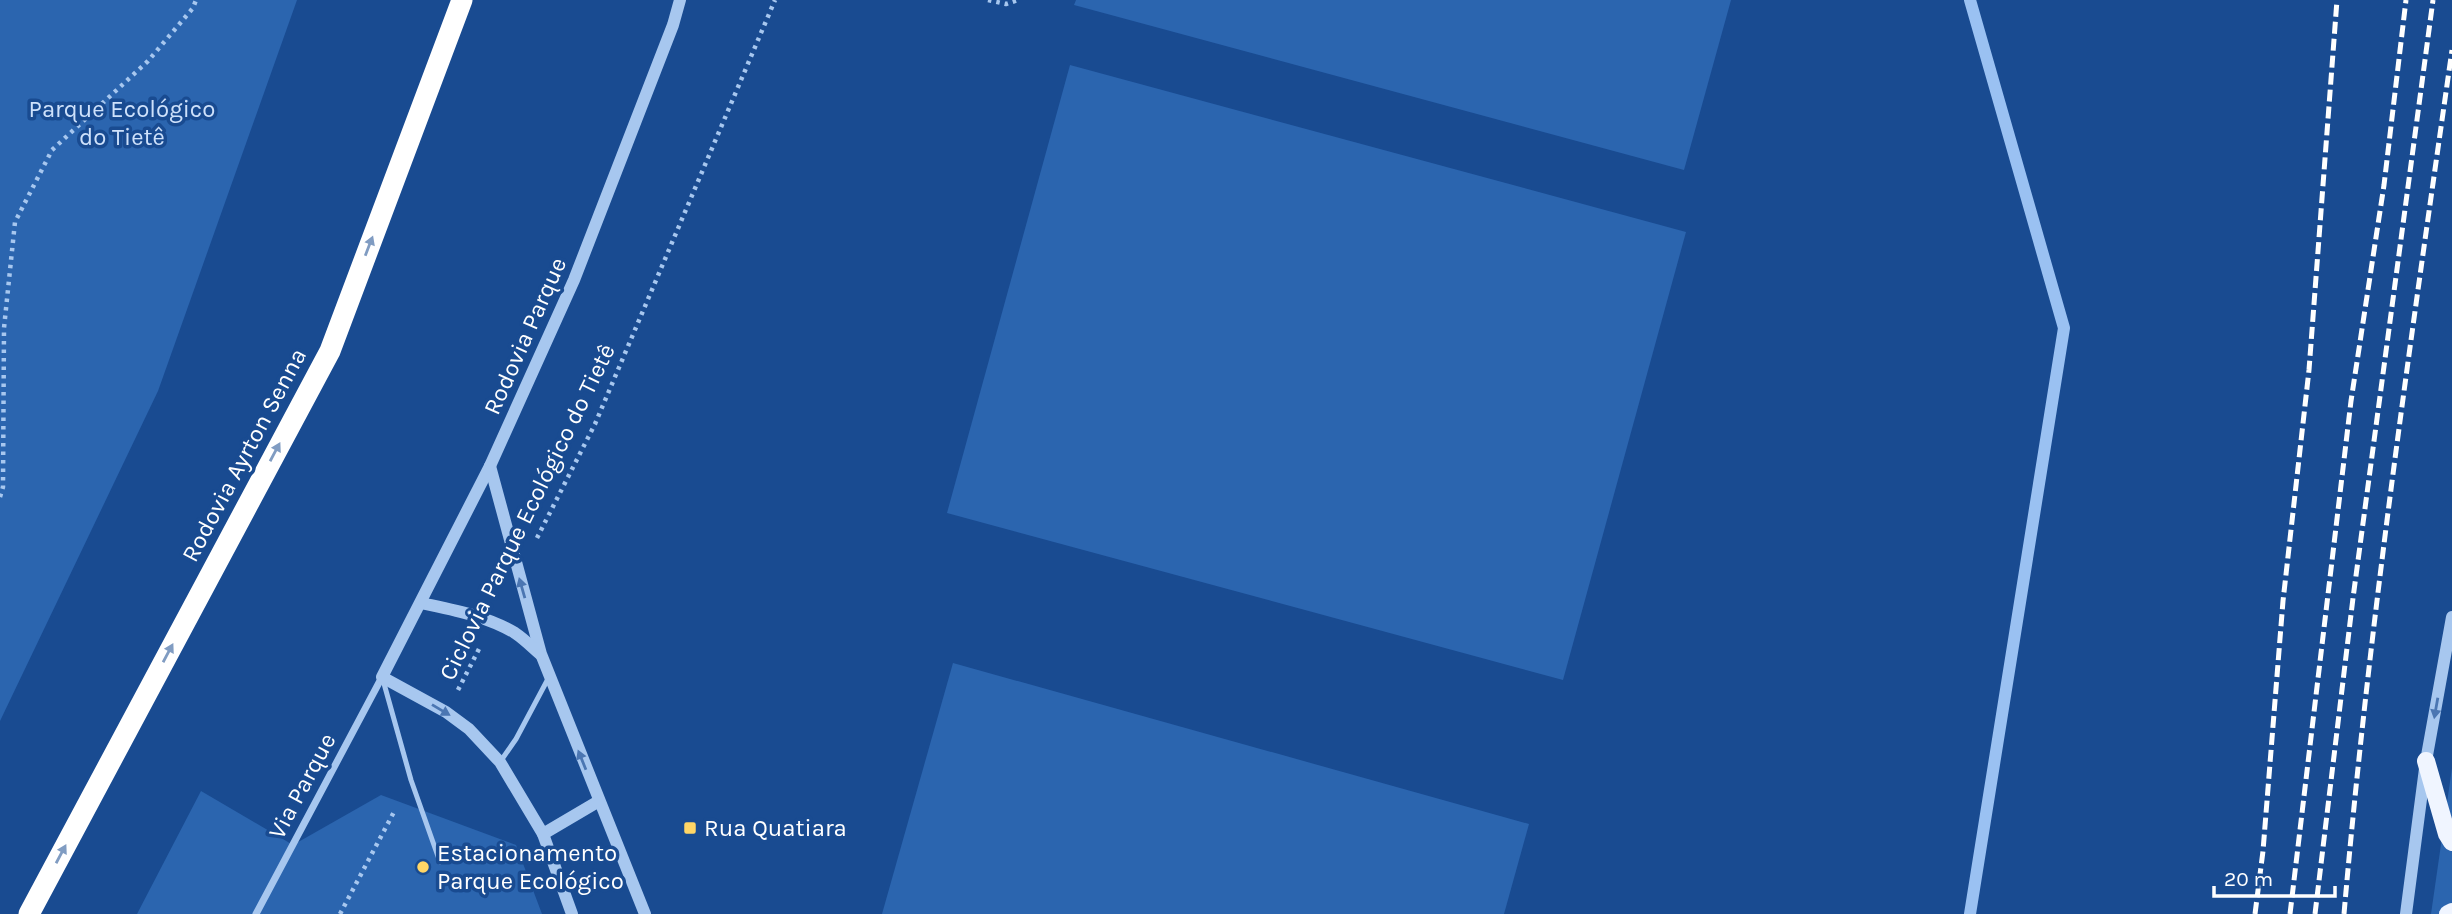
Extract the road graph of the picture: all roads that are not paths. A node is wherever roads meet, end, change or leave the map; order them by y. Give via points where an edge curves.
1 (462, 0) edge
2 (680, 0) edge
3 (490, 466) junction
4 (421, 603) junction
5 (2452, 617) edge
6 (541, 654) junction
7 (382, 677) junction
8 (549, 677) junction
9 (2427, 761) junction
10 (500, 762) junction
11 (599, 801) junction
12 (543, 834) junction
13 (2452, 842) edge
14 (440, 862) dead end
15 (29, 914) edge
16 (256, 914) edge
17 (572, 914) edge
18 (645, 914) edge
19 (2406, 914) edge

15 -> 1 highway, Rodovia Ayrton Senna via 330,351
2 - 3 street, Rodovia Parque via 574,280
3 - 4 street, Rodovia Parque
6 -> 3 street
4 - 6 street via 494,623
4 - 7 street, Rodovia Parque
5 -> 9 street
6 - 8 street
7 -> 10 street via 446,712
7 - 14 lane
7 - 16 street, Via Parque
8 - 10 lane
11 -> 8 street
9 - 13 main road
9 - 19 street
10 - 12 street
11 - 12 street
11 - 18 street
12 - 17 street

